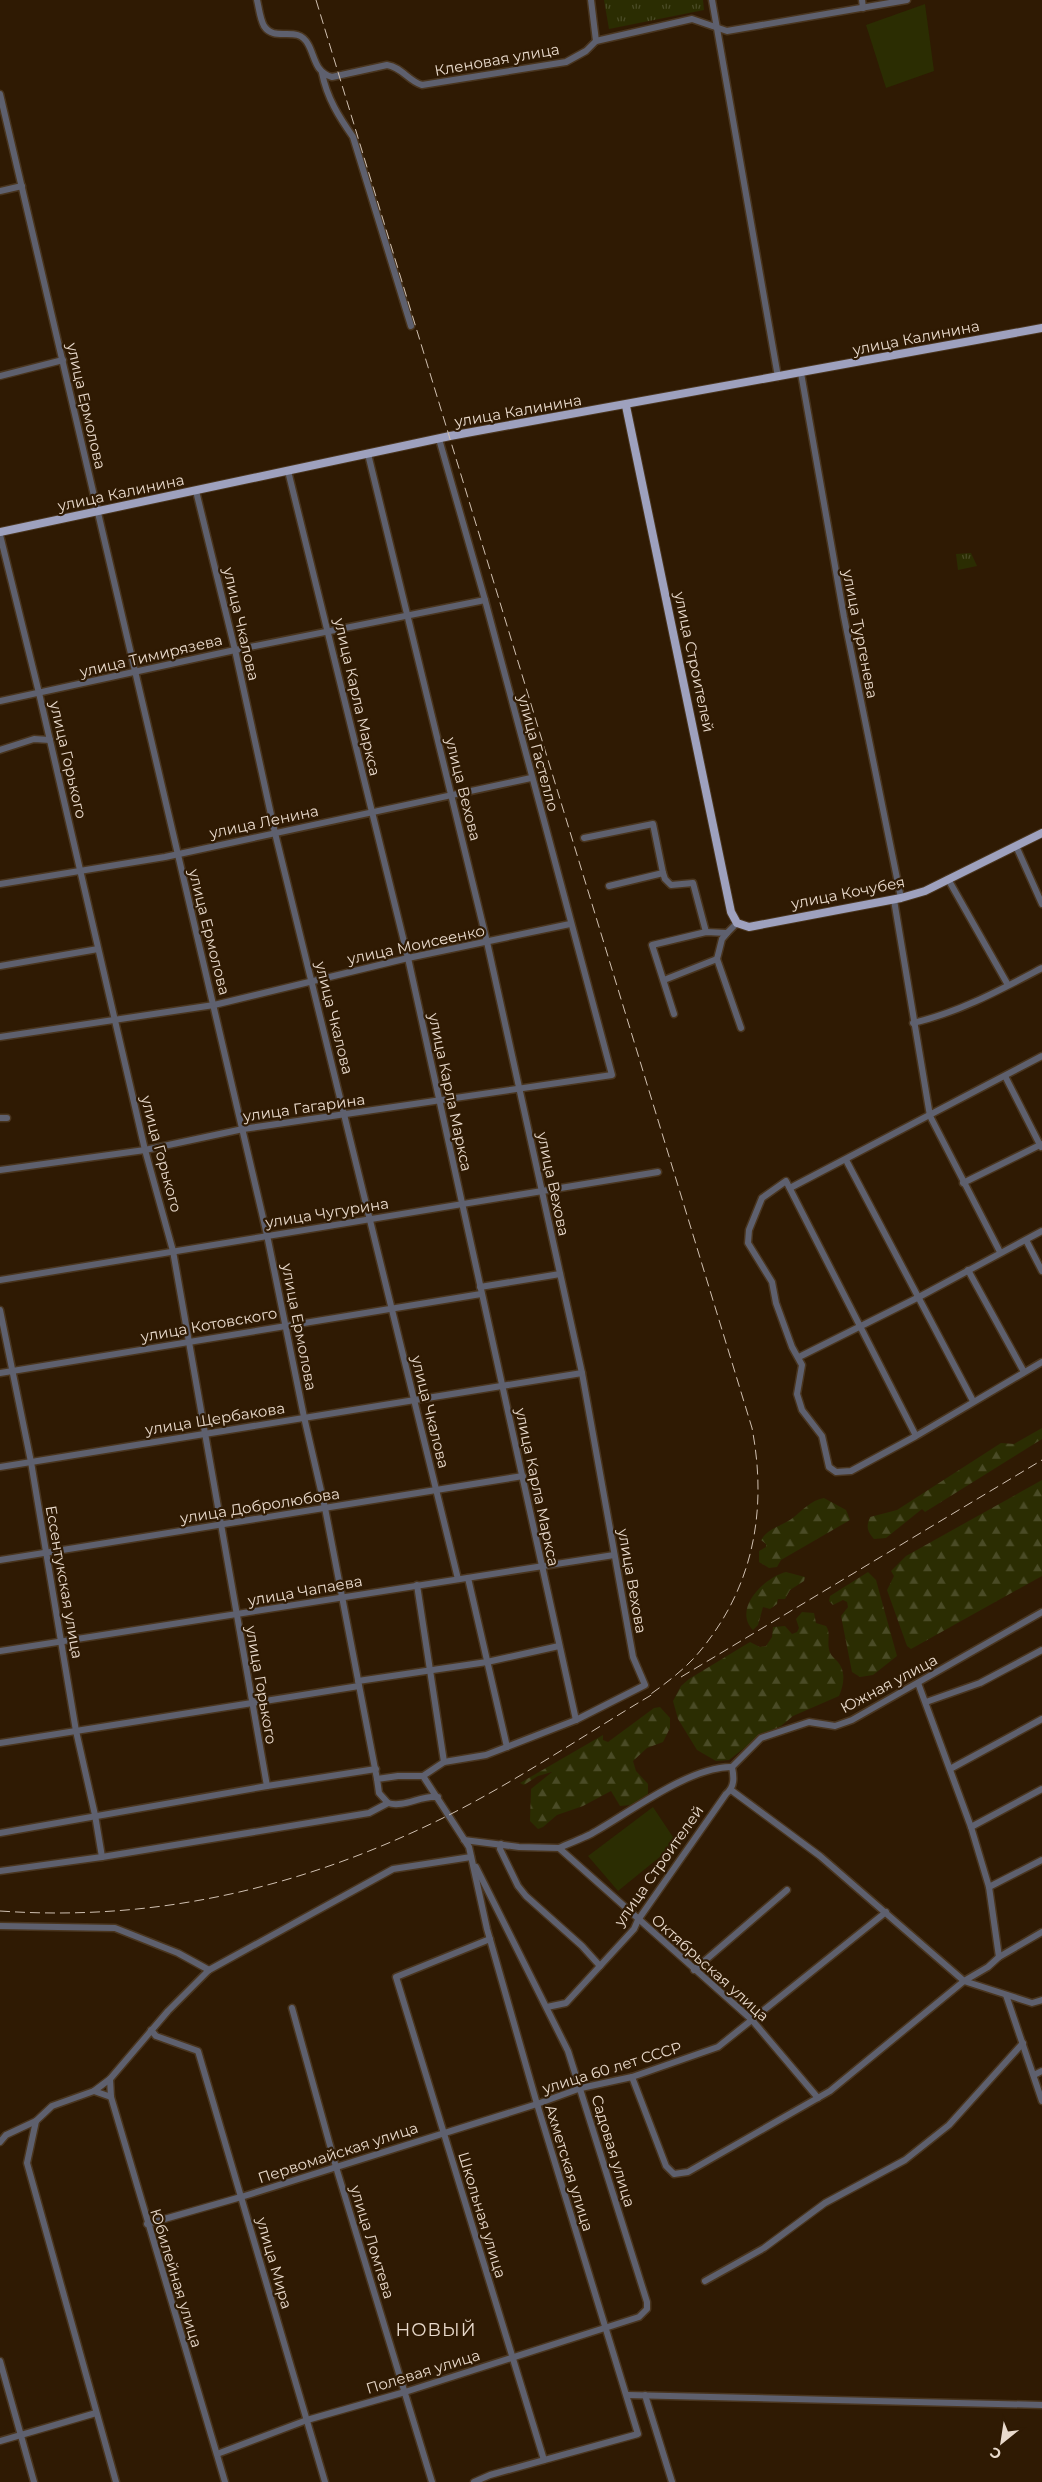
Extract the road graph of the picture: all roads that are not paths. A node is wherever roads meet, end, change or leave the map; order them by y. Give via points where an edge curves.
1 (257, 0) edge
2 (591, 0) edge
3 (712, 0) edge
4 (862, 0) edge
5 (907, 0) edge
6 (863, 8) junction
7 (717, 29) junction
8 (596, 41) junction
9 (322, 73) junction
10 (0, 94) edge
11 (22, 186) junction
12 (0, 191) edge
13 (411, 326) dead end
14 (1042, 328) edge
15 (63, 360) junction
16 (801, 373) junction
17 (0, 376) edge
18 (778, 377) junction
19 (626, 406) junction
20 (439, 439) junction
21 (368, 454) junction
22 (288, 471) junction
23 (196, 491) junction
24 (97, 512) junction
25 (0, 533) edge
26 (485, 600) junction
27 (408, 614) junction
28 (329, 630) junction
29 (235, 650) junction
30 (134, 673) junction
31 (39, 693) junction
32 (0, 702) edge
33 (50, 740) junction
34 (0, 750) edge
35 (531, 778) junction
36 (452, 795) junction
37 (371, 811) junction
38 (1042, 832) edge
39 (275, 833) junction
40 (584, 838) dead end
41 (1016, 846) junction
42 (177, 854) junction
43 (80, 872) junction
44 (663, 873) junction
45 (948, 879) junction
46 (0, 884) edge
47 (609, 886) dead end
48 (898, 899) junction
49 (1042, 904) edge
50 (737, 923) junction
51 (570, 924) junction
52 (706, 932) junction
53 (727, 933) junction
54 (488, 942) junction
55 (98, 949) junction
56 (408, 958) junction
57 (717, 958) junction
58 (0, 966) edge
59 (1042, 968) edge
60 (664, 980) junction
61 (313, 981) junction
62 (1008, 986) junction
63 (214, 1005) junction
64 (674, 1014) dead end
65 (114, 1019) junction
66 (913, 1023) junction
67 (741, 1028) dead end
68 (0, 1036) edge
69 (1042, 1056) edge
70 (612, 1075) joint
71 (1005, 1076) junction
72 (520, 1089) junction
73 (439, 1101) junction
74 (345, 1114) junction
75 (930, 1116) junction
76 (243, 1129) junction
77 (1041, 1146) edge
78 (145, 1150) junction
79 (846, 1160) junction
80 (0, 1170) edge
81 (658, 1172) dead end
82 (963, 1183) junction
83 (790, 1188) junction
84 (542, 1192) junction
85 (462, 1204) junction
86 (370, 1219) junction
87 (1042, 1231) edge
88 (267, 1234) junction
89 (1026, 1240) junction
90 (174, 1251) junction
91 (1000, 1252) junction
92 (968, 1270) junction
93 (1042, 1271) edge
94 (560, 1274) junction
95 (0, 1280) edge
96 (480, 1291) junction
97 (919, 1297) junction
98 (392, 1308) junction
99 (0, 1310) edge
100 (287, 1324) junction
101 (861, 1328) junction
102 (189, 1341) junction
103 (799, 1357) junction
104 (1042, 1362) edge
105 (12, 1371) junction
106 (582, 1372) junction
107 (1024, 1372) junction
108 (0, 1373) edge
109 (501, 1384) junction
110 (414, 1399) junction
111 (973, 1401) junction
112 (304, 1417) junction
113 (205, 1434) junction
114 (916, 1436) junction
115 (31, 1462) junction
116 (0, 1467) edge
117 (523, 1476) junction
118 (436, 1491) junction
119 (325, 1508) junction
120 (221, 1525) junction
121 (46, 1553) junction
122 (614, 1555) junction
123 (0, 1560) edge
124 (541, 1564) junction
125 (468, 1578) junction
126 (458, 1579) junction
127 (417, 1586) junction
128 (342, 1596) junction
129 (1042, 1612) edge
130 (236, 1615) junction
131 (61, 1642) junction
132 (559, 1646) junction
133 (1042, 1650) edge
134 (0, 1651) edge
135 (488, 1662) junction
136 (429, 1670) junction
137 (918, 1683) junction
138 (359, 1684) junction
139 (926, 1702) junction
140 (252, 1703) junction
141 (1042, 1719) edge
142 (576, 1720) junction
143 (76, 1731) junction
144 (0, 1743) edge
145 (507, 1747) junction
146 (444, 1762) junction
147 (732, 1767) junction
148 (950, 1769) junction
149 (376, 1770) junction
150 (423, 1776) junction
151 (377, 1779) junction
152 (266, 1786) junction
153 (1042, 1789) edge
154 (731, 1790) junction
155 (438, 1797) junction
156 (388, 1803) junction
157 (95, 1815) junction
158 (971, 1827) junction
159 (0, 1833) edge
160 (464, 1840) junction
161 (501, 1844) junction
162 (559, 1848) junction
163 (102, 1857) junction
164 (472, 1858) junction
165 (1042, 1860) edge
166 (0, 1871) edge
167 (989, 1887) junction
168 (787, 1890) dead end
169 (886, 1912) junction
170 (638, 1920) junction
171 (0, 1926) edge
172 (1042, 1932) edge
173 (490, 1939) junction
174 (999, 1957) junction
175 (600, 1966) junction
176 (209, 1970) junction
177 (694, 1970) junction
178 (964, 1981) junction
179 (1006, 1994) junction
180 (1042, 2000) edge
181 (547, 2007) junction
182 (292, 2008) dead end
183 (752, 2020) junction
184 (151, 2030) junction
185 (1023, 2043) junction
186 (1042, 2071) edge
187 (1034, 2075) junction
188 (632, 2078) junction
189 (110, 2079) junction
190 (581, 2088) junction
191 (94, 2090) junction
192 (111, 2097) junction
193 (818, 2098) junction
194 (1042, 2101) edge
195 (537, 2104) junction
196 (36, 2121) junction
197 (444, 2133) junction
198 (0, 2142) edge
199 (336, 2167) junction
200 (241, 2198) junction
201 (147, 2224) junction
202 (705, 2281) dead end
203 (639, 2317) joint
204 (605, 2326) junction
205 (513, 2357) junction
206 (0, 2364) edge
207 (405, 2392) junction
208 (645, 2394) junction
209 (627, 2395) junction
210 (1042, 2405) edge
211 (96, 2413) junction
212 (307, 2420) junction
213 (22, 2435) junction
214 (0, 2441) edge
215 (217, 2454) junction
216 (544, 2460) junction
217 (34, 2482) edge
218 (116, 2482) edge
219 (225, 2482) edge
220 (325, 2482) edge
221 (432, 2482) edge
222 (474, 2482) edge
223 (672, 2482) edge

1 - 9 street via 263,24 269,32 277,35 294,32 302,36
2 - 8 street
3 - 7 street
4 - 6 street
5 - 6 street
6 - 7 street via 727,31
7 - 8 street, Кленовая улица via 708,23 692,20
7 - 18 street
8 - 9 street, Кленовая улица via 566,62 429,84 414,83 395,66 387,65 332,77
9 - 13 street via 337,115 354,137
10 - 11 street, улица Ермолова
11 - 12 street
11 - 15 street, улица Ермолова
14 - 16 main road, улица Калинина
15 - 17 street
15 - 24 street, улица Ермолова
16 - 18 main road, улица Калинина
16 - 48 street, улица Тургенева
18 - 19 main road, улица Калинина
19 - 20 main road, улица Калинина
19 - 50 main road, улица Строителей via 732,912
20 - 21 main road, улица Калинина
20 - 26 street, улица Гастелло
21 - 22 main road, улица Калинина
21 - 27 street, улица Вехова
22 - 23 main road, улица Калинина
22 - 28 street, улица Карла Маркса
23 - 24 main road, улица Калинина
23 - 29 street, улица Чкалова
24 - 25 main road, улица Калинина
24 - 30 street, улица Ермолова
25 - 31 street, улица Горького
26 - 27 street, улица Тимирязева
26 - 35 street, улица Гастелло
27 - 28 street, улица Тимирязева
27 - 36 street, улица Вехова
28 - 29 street, улица Тимирязева
28 - 37 street, улица Карла Маркса
29 - 30 street, улица Тимирязева
29 - 39 street, улица Чкалова
30 - 31 street, улица Тимирязева
30 - 42 street, улица Ермолова
31 - 32 street, улица Тимирязева
31 - 33 street, улица Горького
33 - 34 street via 34,739
33 - 43 street, улица Горького
35 - 36 street, улица Ленина
35 - 51 street, улица Гастелло
36 - 37 street, улица Ленина
36 - 54 street, улица Вехова
37 - 39 street, улица Ленина
37 - 56 street, улица Карла Маркса
38 - 41 main road, улица Кочубея
39 - 42 street, улица Ленина
39 - 61 street, улица Чкалова
40 - 44 street via 654,824
41 - 45 main road, улица Кочубея
41 - 49 street
42 - 43 street, улица Ленина
42 - 63 street, улица Ермолова
43 - 46 street, улица Ленина
43 - 55 street, улица Горького
44 - 47 street
44 - 52 street via 672,884 693,883
45 - 48 main road, улица Кочубея via 925,891
45 - 62 street
48 - 50 main road, улица Кочубея via 750,926 743,927
48 - 66 street, улица Тургенева
50 - 53 street
51 - 54 street, улица Моисеенко
51 - 70 street, улица Гастелло
52 - 53 street
52 - 60 street via 652,944
53 - 57 street
54 - 56 street, улица Моисеенко
54 - 72 street, улица Вехова
55 - 58 street
55 - 65 street, улица Горького
56 - 61 street, улица Моисеенко
56 - 73 street, улица Карла Маркса
57 - 60 street
57 - 67 street
59 - 62 street
60 - 64 street
61 - 63 street, улица Моисеенко
61 - 74 street, улица Чкалова
62 - 66 street via 942,1016
63 - 65 street, улица Моисеенко
63 - 76 street, улица Ермолова
65 - 68 street, улица Моисеенко
65 - 78 street, улица Горького
66 - 75 street, улица Тургенева
69 - 71 street
70 - 72 street, улица Гагарина
71 - 75 street
71 - 77 street
72 - 73 street, улица Гагарина
72 - 84 street, улица Вехова
73 - 74 street, улица Гагарина
73 - 85 street, улица Карла Маркса
74 - 76 street, улица Гагарина
74 - 86 street, улица Чкалова
75 - 79 street
75 - 82 street, улица Тургенева
76 - 78 street, улица Гагарина
76 - 88 street, улица Ермолова
77 - 82 street
78 - 80 street, улица Гагарина
78 - 90 street, улица Горького
79 - 83 street
79 - 97 street
81 - 84 street, улица Чугурина
82 - 91 street, улица Тургенева
83 - 101 street
83 - 103 street via 786,1181 762,1198 749,1230 748,1243 772,1282 776,1303
84 - 85 street, улица Чугурина
84 - 94 street, улица Вехова
85 - 86 street, улица Чугурина
85 - 96 street, улица Карла Маркса
86 - 88 street, улица Чугурина
86 - 98 street, улица Чкалова
87 - 89 street
88 - 90 street, улица Чугурина
88 - 100 street, улица Ермолова
89 - 91 street
89 - 93 street
90 - 95 street, улица Чугурина
90 - 102 street, улица Горького
91 - 92 street
92 - 97 street
92 - 107 street
94 - 96 street, улица Котовского
94 - 106 street, улица Вехова
96 - 98 street, улица Котовского
96 - 109 street, улица Карла Маркса
97 - 101 street
97 - 111 street
98 - 100 street, улица Котовского
98 - 110 street, улица Чкалова
99 - 105 street, Ессентукская улица
100 - 102 street, улица Котовского
100 - 112 street, улица Ермолова
101 - 103 street
101 - 114 street
102 - 105 street, улица Котовского
102 - 113 street, улица Горького
103 - 114 street via 802,1365 797,1394 802,1410 822,1436 829,1467 836,1472 851,1471
104 - 107 street
105 - 108 street, улица Котовского
105 - 115 street, Ессентукская улица
106 - 109 street, улица Щербакова
106 - 122 street, улица Вехова
107 - 111 street
109 - 110 street, улица Щербакова
109 - 117 street, улица Карла Маркса
110 - 112 street, улица Щербакова
110 - 118 street, улица Чкалова
111 - 114 street
112 - 113 street, улица Щербакова
112 - 119 street, улица Ермолова
113 - 115 street, улица Щербакова
113 - 120 street, улица Горького
115 - 116 street, улица Щербакова
115 - 121 street, Ессентукская улица
117 - 118 street, улица Добролюбова
117 - 124 street, улица Карла Маркса
118 - 119 street, улица Добролюбова
118 - 126 street, улица Чкалова
119 - 120 street, улица Добролюбова
119 - 128 street, улица Ермолова
120 - 121 street, улица Добролюбова
120 - 130 street, улица Горького
121 - 123 street, улица Добролюбова
121 - 131 street, Ессентукская улица
122 - 124 street, улица Чапаева
122 - 142 street, улица Вехова via 633,1657 645,1685
124 - 125 street, улица Чапаева
124 - 132 street, улица Карла Маркса
125 - 126 street, улица Чапаева
125 - 135 street
126 - 127 street, улица Чапаева
127 - 128 street, улица Чапаева
127 - 136 street
128 - 130 street, улица Чапаева
128 - 138 street, улица Ермолова
129 - 137 street, Южная улица
130 - 131 street, улица Чапаева
130 - 140 street, улица Горького
131 - 134 street, улица Чапаева
131 - 143 street, Ессентукская улица
132 - 135 street
132 - 142 street, улица Карла Маркса
133 - 139 street via 980,1683
135 - 136 street
135 - 145 street
136 - 138 street
136 - 146 street
137 - 139 street
137 - 147 street, Южная улица via 835,1726 809,1722 761,1738
138 - 140 street
138 - 149 street, улица Ермолова
139 - 148 street
140 - 143 street
140 - 152 street, улица Горького
141 - 148 street
142 - 145 street, улица Вехова
143 - 144 street
143 - 157 street, Ессентукская улица
145 - 146 street, улица Вехова via 486,1755
146 - 150 street, улица Вехова
147 - 154 street
147 - 162 street via 717,1767 678,1783
148 - 158 street
149 - 151 street, улица Ермолова
149 - 152 street
150 - 151 street
150 - 155 street, Ахметская улица
151 - 156 street, улица Ермолова via 379,1793
152 - 157 street
153 - 158 street
154 - 169 street via 820,1856
154 - 170 street, улица Строителей
155 - 156 street
155 - 160 street, Ахметская улица
156 - 163 street via 369,1813
157 - 159 street
157 - 163 street, Ессентукская улица
158 - 167 street
160 - 161 street
160 - 164 street, Ахметская улица
161 - 162 street
161 - 175 street via 500,1850 518,1886
162 - 170 street, Октябрьская улица
163 - 166 street
164 - 173 street, Ахметская улица
164 - 176 street via 393,1869
164 - 181 street, Садовая улица
165 - 167 street
167 - 174 street
168 - 177 street
169 - 178 street
169 - 183 street, улица 60 лет СССР
170 - 175 street, улица Строителей via 634,1929
170 - 177 street, Октябрьская улица
171 - 176 street via 115,1928 178,1953
172 - 174 street
173 - 195 street, Ахметская улица
173 - 197 street, Школьная улица via 396,1977
174 - 178 street
175 - 181 street, улица Строителей via 566,2003
176 - 184 street
177 - 183 street, Октябрьская улица
178 - 179 street
178 - 193 street
179 - 180 street via 1032,2003
179 - 185 street
181 - 190 street, Садовая улица
182 - 199 street, улица Ломтева
183 - 188 street, улица 60 лет СССР via 718,2047
183 - 193 street, Октябрьская улица
184 - 189 street
184 - 200 street, улица Мира via 156,2036 198,2051
185 - 187 street
185 - 202 street via 949,2125 905,2160 825,2202 764,2248
186 - 187 street
187 - 194 street
188 - 190 street, улица 60 лет СССР
188 - 193 street via 666,2166 674,2174 688,2172
189 - 191 street
189 - 192 street, Юбилейная улица
190 - 195 street, улица 60 лет СССР
190 - 203 street, Садовая улица via 647,2302 647,2310
191 - 192 street
191 - 196 street via 52,2106
192 - 201 street, Юбилейная улица
195 - 197 street, Первомайская улица
195 - 204 street, Ахметская улица
196 - 198 street via 6,2135
196 - 211 street via 28,2163
197 - 199 street, Первомайская улица
197 - 205 street, Школьная улица
199 - 200 street, Первомайская улица
199 - 207 street, улица Ломтева
200 - 201 street, Первомайская улица
200 - 212 street, улица Мира
201 - 215 street, Юбилейная улица
203 - 204 street, Полевая улица
204 - 205 street, Полевая улица
204 - 209 street, Ахметская улица
205 - 207 street, Полевая улица
205 - 216 street, Школьная улица
206 - 213 street
207 - 212 street, Полевая улица
207 - 221 street, улица Ломтева
208 - 209 street
208 - 210 street
208 - 223 street
209 - 216 street, Ахметская улица via 638,2434
211 - 213 street
211 - 218 street
212 - 215 street, Полевая улица
212 - 220 street, улица Мира
213 - 214 street
213 - 217 street
215 - 219 street, Юбилейная улица
216 - 222 street

